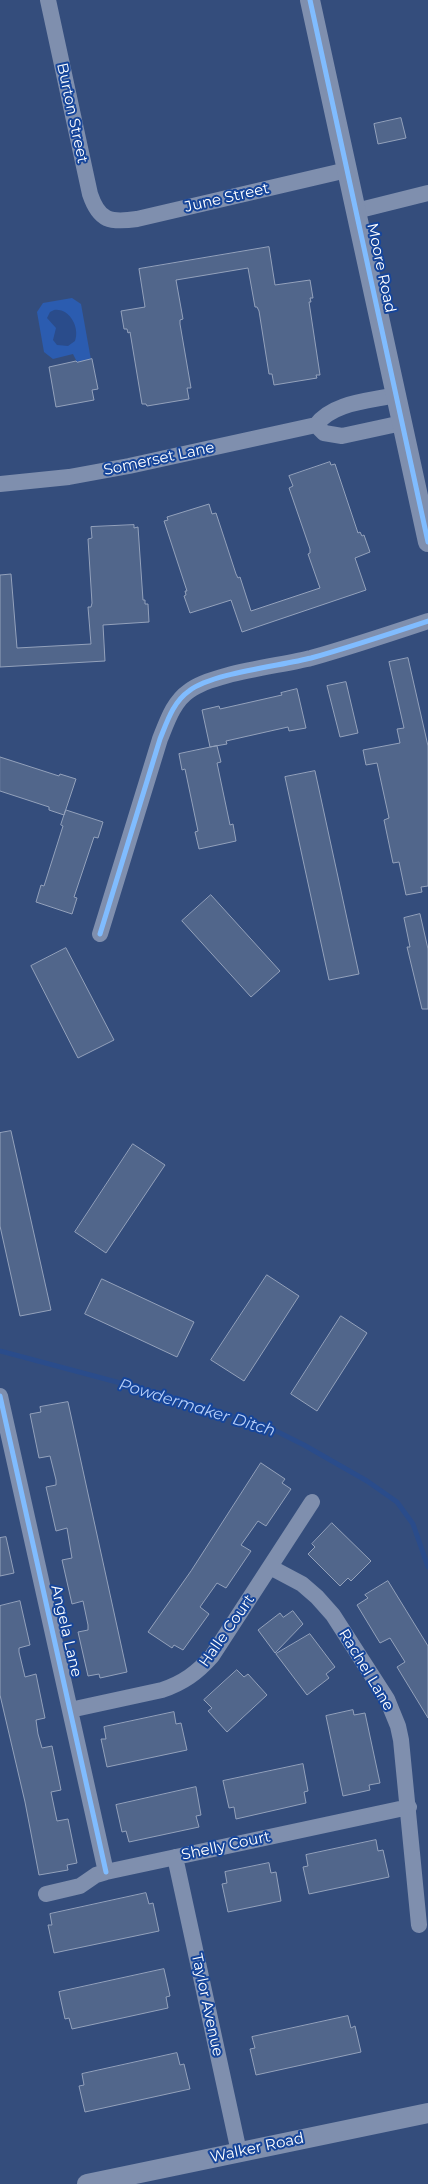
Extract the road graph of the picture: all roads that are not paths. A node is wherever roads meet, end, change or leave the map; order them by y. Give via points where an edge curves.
1 (48, 0) edge
2 (310, 0) edge
3 (347, 170) junction
4 (428, 193) edge
5 (356, 211) junction
6 (108, 219) joint
7 (396, 396) junction
8 (402, 423) junction
9 (316, 425) junction
10 (0, 484) edge
11 (428, 542) edge
12 (428, 621) edge
13 (100, 934) dead end
14 (0, 1396) edge
15 (312, 1502) dead end
16 (270, 1567) junction
17 (70, 1710) junction
18 (408, 1806) junction
19 (175, 1857) junction
20 (106, 1872) junction
21 (46, 1894) dead end
22 (419, 1925) dead end
23 (428, 2114) edge
24 (239, 2152) junction
25 (87, 2184) edge

1 - 6 street, Burton Street via 90,194 99,214
2 - 3 street, Moore Road
3 - 5 street, Moore Road
3 - 6 street, June Street via 137,219
4 - 5 street
5 - 7 street, Moore Road
7 - 8 street, Moore Road
7 - 9 street, Somerset Lane via 335,409
8 - 9 street via 342,436 324,433
8 - 11 street, Moore Road
9 - 10 street, Somerset Lane via 112,470
12 - 13 street via 310,658 201,684 185,695 170,714 160,739
14 - 17 street, Angela Lane
15 - 16 street, Halle Court
16 - 17 street, Halle Court via 212,1656 194,1675 168,1688
16 - 18 street, Rachel Lane via 302,1584 326,1606 380,1688 399,1733
17 - 20 street, Angela Lane
18 - 19 street, Shelly Court
18 - 22 street, Rachel Lane
19 - 20 street, Shelly Court
19 - 24 street, Taylor Avenue
20 - 21 street, Shelly Court via 80,1886
23 - 24 street, Walker Road
24 - 25 street, Walker Road

